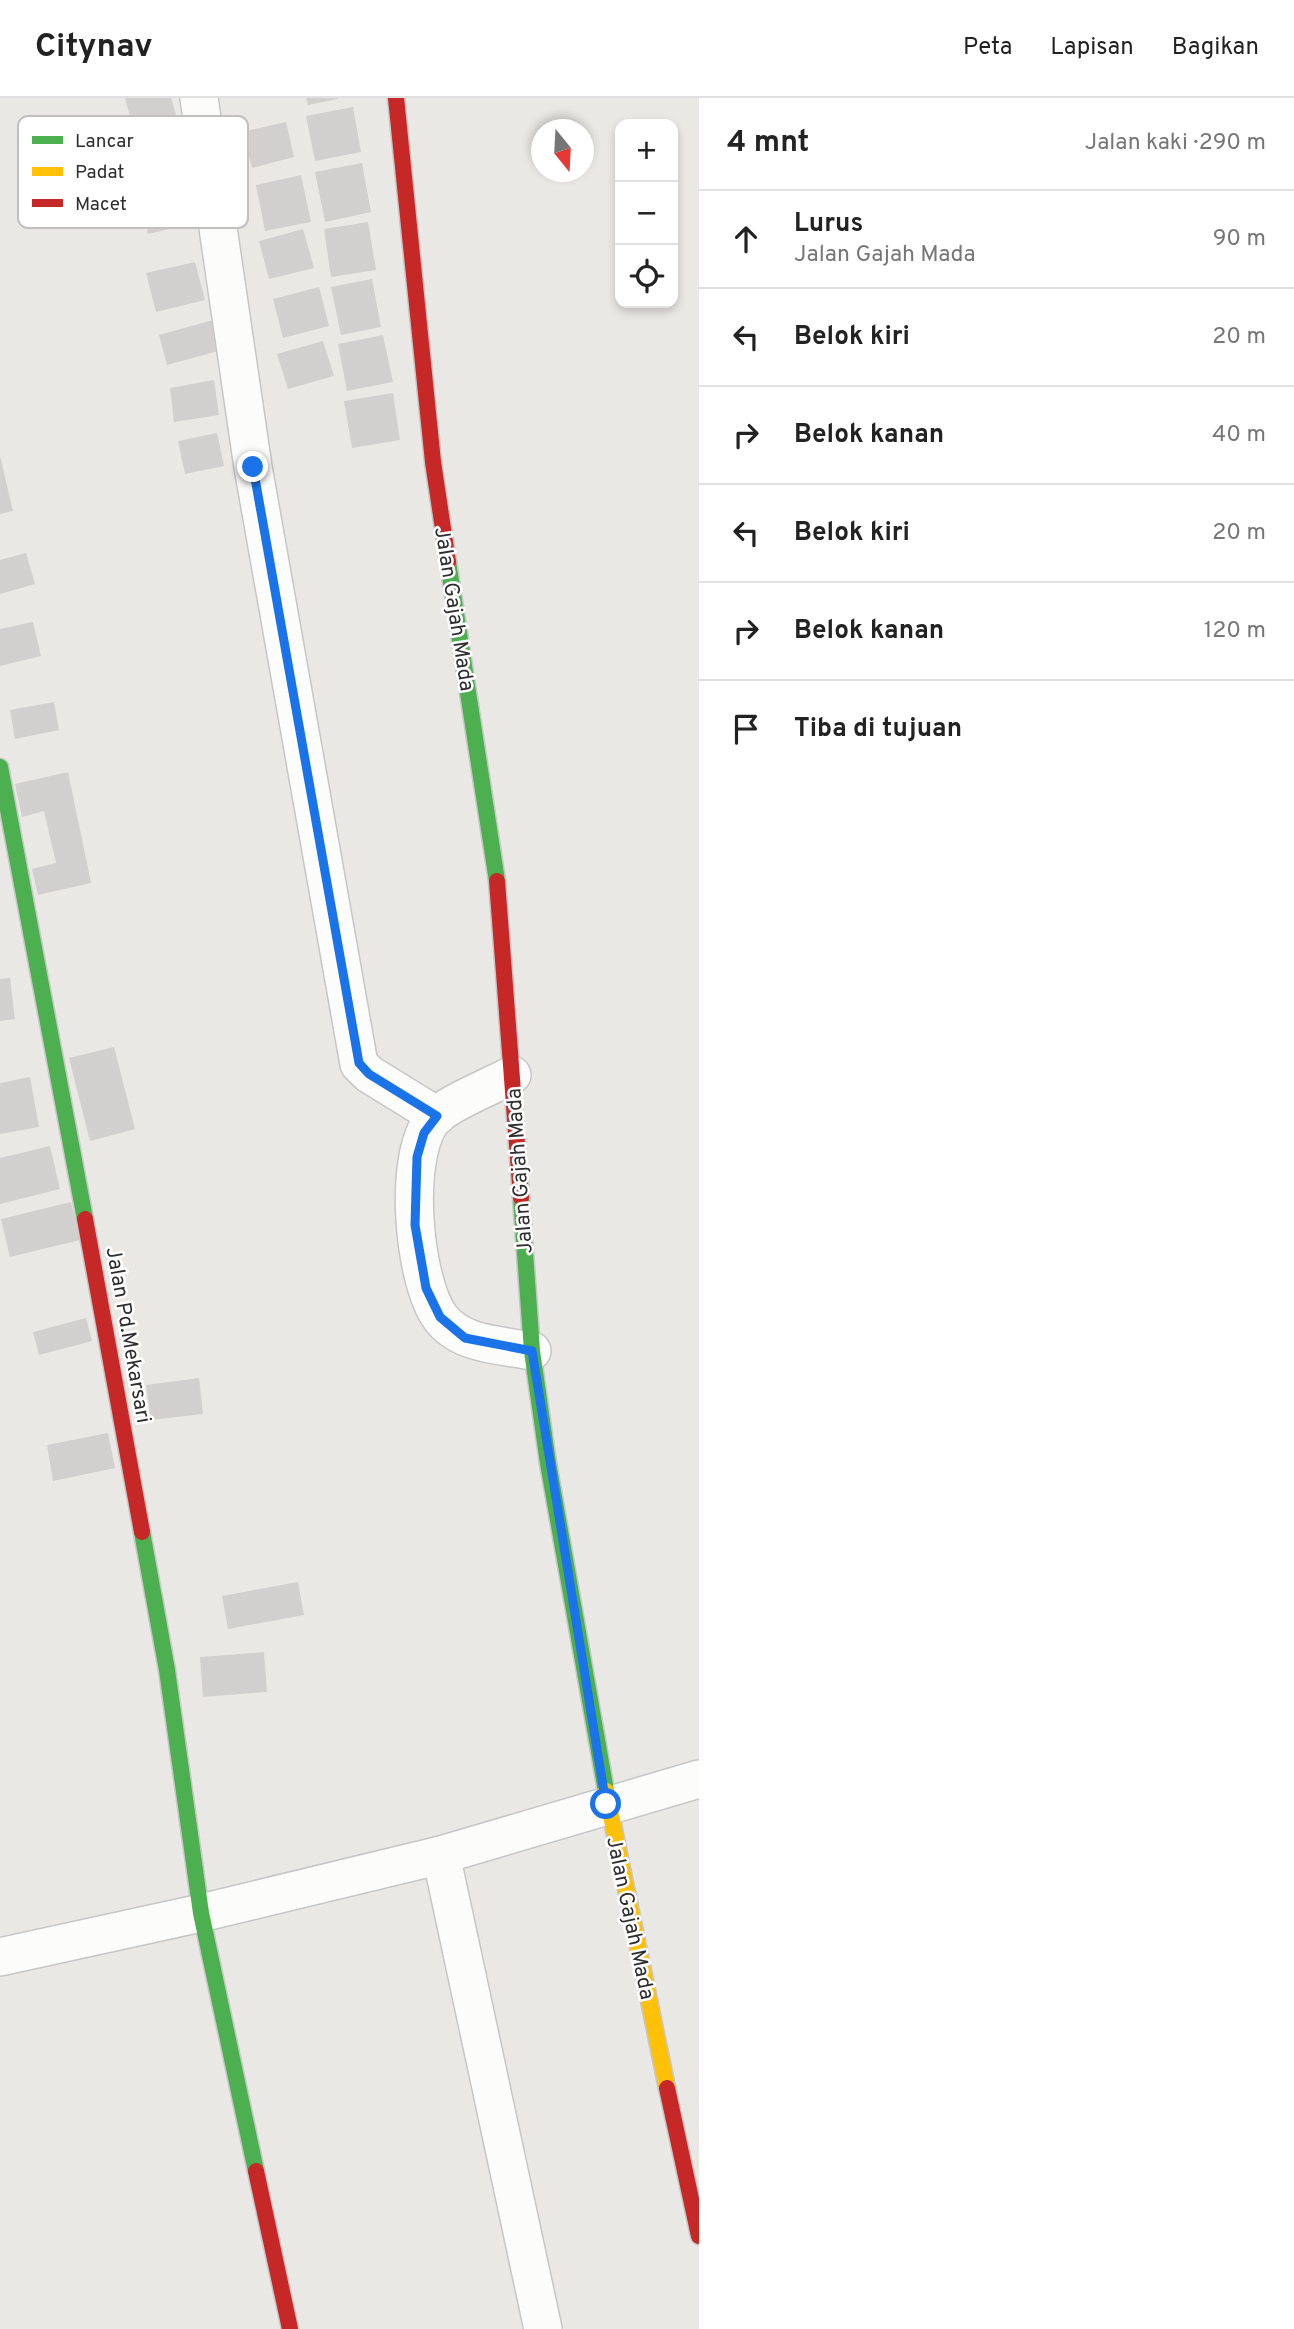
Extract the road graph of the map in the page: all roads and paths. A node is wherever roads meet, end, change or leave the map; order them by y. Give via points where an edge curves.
1 (199, 98) edge
2 (396, 98) edge
3 (202, 116) edge
4 (218, 228) edge
5 (0, 767) edge
6 (512, 1075) junction
7 (437, 1116) junction
8 (532, 1351) junction
9 (699, 1779) edge
10 (606, 1804) junction
11 (441, 1855) junction
12 (201, 1913) junction
13 (0, 1957) edge
14 (699, 2236) edge
15 (290, 2329) edge
16 (543, 2329) edge

1 - 3 street
2 - 6 street, Jalan Gajah Mada via 433,462 501,908
4 - 7 street via 253,467 359,1063
5 - 12 street, Jalan Pd.Mekarsari via 46,996 167,1670
6 - 7 street
6 - 8 street, Jalan Gajah Mada
7 - 8 street via 424,1133 417,1157 415,1225 426,1288 440,1317 465,1338
8 - 10 street, Jalan Gajah Mada
9 - 10 street
10 - 11 street
10 - 14 street, Jalan Gajah Mada
11 - 12 street
11 - 16 street
12 - 13 street
12 - 15 street, Jalan Pd.Mekarsari

